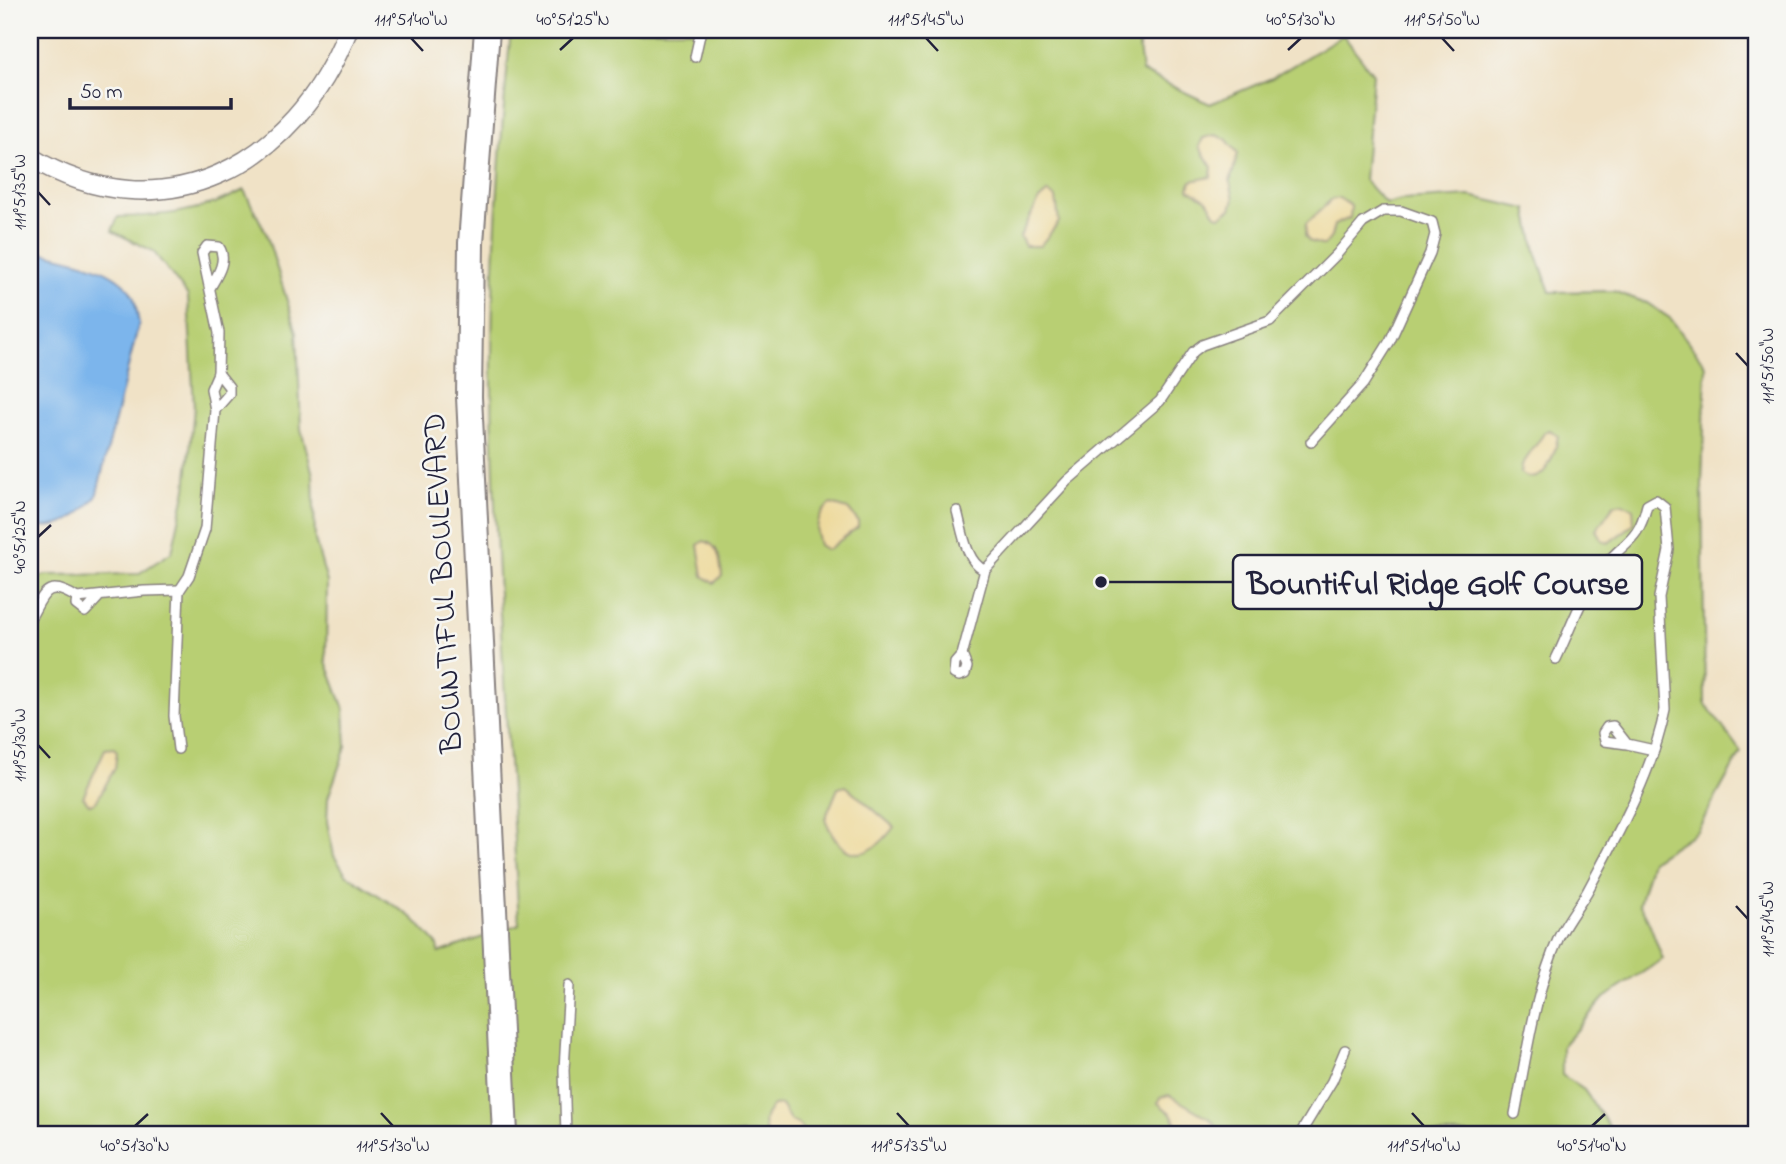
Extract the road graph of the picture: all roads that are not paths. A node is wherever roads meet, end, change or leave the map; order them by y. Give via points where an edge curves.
1 (348, 30) edge
2 (487, 30) edge
3 (701, 30) edge
4 (695, 57) dead end
5 (30, 157) edge
6 (210, 288) dead end
7 (218, 373) junction
8 (215, 410) junction
9 (1311, 442) dead end
10 (957, 511) dead end
11 (985, 570) junction
12 (179, 592) junction
13 (77, 598) junction
14 (98, 598) junction
15 (30, 619) edge
16 (962, 655) dead end
17 (1556, 659) dead end
18 (1627, 744) dead end
19 (178, 749) dead end
20 (1654, 750) junction
21 (569, 985) dead end
22 (1345, 1050) dead end
23 (1515, 1114) dead end
24 (505, 1134) edge
25 (566, 1134) edge
26 (1300, 1134) edge

1 - 5 street via 313,98 294,121 253,156 207,178 156,189 110,188 65,175
2 - 24 main road, BOUNTIFUL BOULEVARD via 471,243 469,397
3 - 4 lane
6 - 7 lane via 219,333
7 - 8 lane via 211,389
7 - 8 lane via 229,394
8 - 12 lane via 205,529
9 - 11 lane via 1363,384 1391,341 1430,253 1435,234 1425,217 1383,211 1363,223 1270,321 1193,352 1160,401 1067,481
10 - 11 lane via 972,559
11 - 16 lane
12 - 14 lane via 144,590
12 - 19 lane via 174,716
13 - 14 lane
13 - 14 lane via 76,605 85,612
13 - 15 lane via 60,588 52,589 44,593
17 - 20 lane via 1604,565 1642,528 1647,505 1661,502 1669,550 1659,597 1665,710
18 - 20 lane
20 - 23 lane via 1628,813 1559,937 1530,1038
21 - 25 lane
22 - 26 lane

